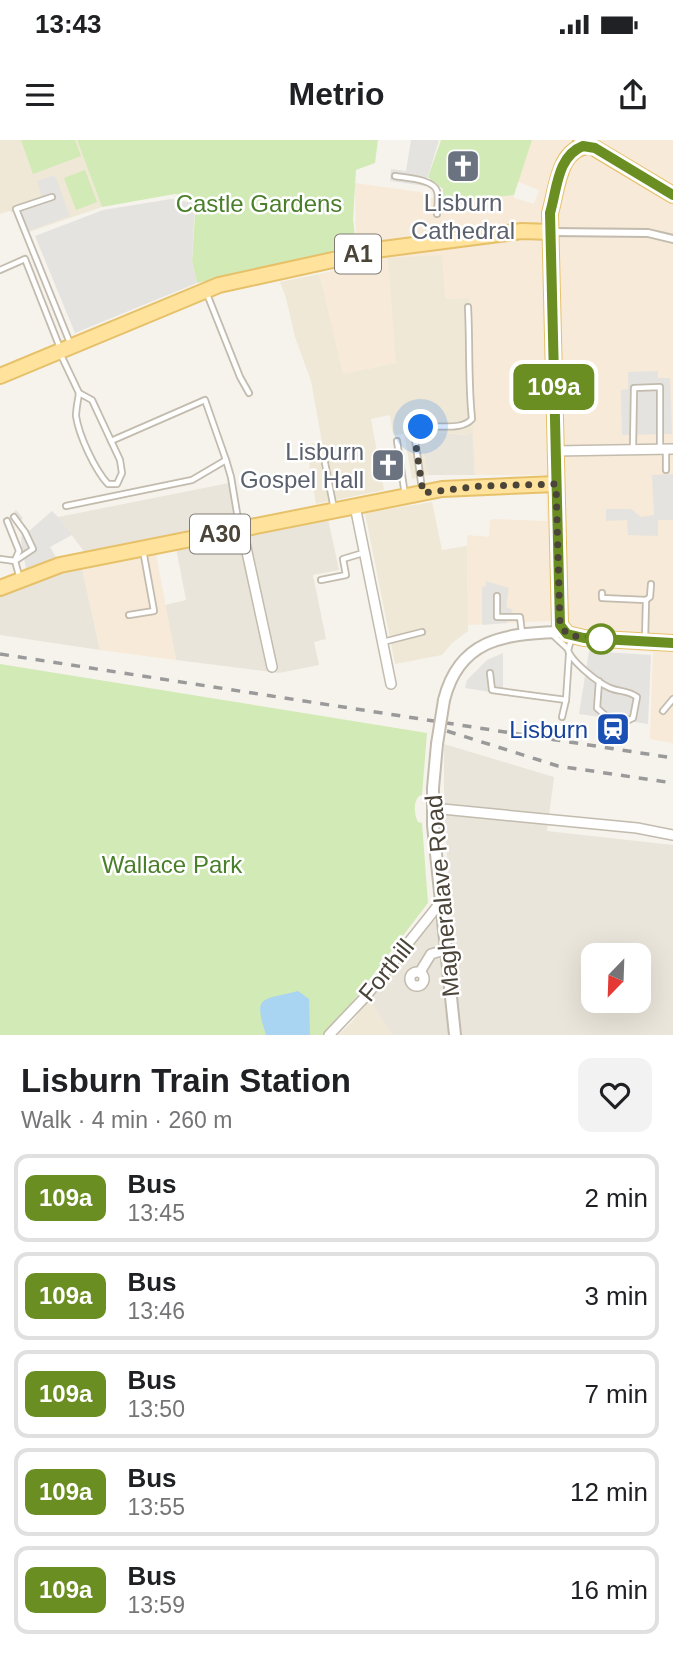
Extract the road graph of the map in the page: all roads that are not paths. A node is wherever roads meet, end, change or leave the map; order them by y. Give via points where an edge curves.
1 (585, 143) edge
2 (395, 176) dead end
3 (673, 195) edge
4 (52, 197) dead end
5 (550, 213) junction
6 (437, 214) dead end
7 (526, 231) junction
8 (551, 232) junction
9 (673, 239) edge
10 (0, 270) edge
11 (199, 292) junction
12 (468, 307) dead end
13 (64, 350) junction
14 (0, 376) edge
15 (79, 393) junction
16 (249, 393) dead end
17 (111, 441) junction
18 (397, 441) dead end
19 (633, 449) junction
20 (666, 449) edge
21 (555, 451) junction
22 (226, 460) junction
23 (325, 463) dead end
24 (666, 470) dead end
25 (556, 484) junction
26 (111, 485) junction
27 (423, 493) junction
28 (405, 496) junction
29 (109, 497) junction
30 (66, 506) dead end
31 (355, 506) junction
32 (334, 510) junction
33 (14, 517) dead end
34 (7, 522) dead end
35 (245, 526) junction
36 (143, 549) junction
37 (364, 553) junction
38 (0, 559) edge
39 (15, 561) junction
40 (20, 580) junction
41 (321, 580) dead end
42 (651, 584) dead end
43 (0, 588) edge
44 (602, 593) dead end
45 (497, 596) dead end
46 (646, 600) junction
47 (129, 615) dead end
48 (422, 632) dead end
49 (522, 634) junction
50 (565, 641) junction
51 (645, 641) junction
52 (383, 642) junction
53 (673, 643) edge
54 (272, 667) dead end
55 (490, 673) dead end
56 (599, 681) junction
57 (392, 688) dead end
58 (673, 699) edge
59 (566, 700) junction
60 (663, 711) dead end
61 (562, 717) dead end
62 (432, 808) junction
63 (673, 835) edge
64 (440, 904) junction
65 (445, 950) junction
66 (420, 972) dead end
67 (329, 1035) edge
68 (455, 1035) edge

1 - 3 main road
1 - 5 main road via 562,166
2 - 6 lane via 435,187
4 - 13 lane via 16,209
5 - 7 main road
5 - 8 main road
7 - 8 main road, A1
7 - 11 main road, A1 via 438,235
8 - 9 street, A1 via 648,233
8 - 21 main road
10 - 13 lane via 25,259
11 - 13 main road, A1
11 - 16 lane
12 - 27 lane via 472,419 464,426 421,427 414,432
13 - 14 main road, A1
13 - 15 lane
15 - 17 lane via 92,400
15 - 26 lane via 79,429 99,474
17 - 22 lane via 205,400
17 - 26 lane via 122,473 117,484
18 - 28 lane
19 - 20 street
19 - 20 lane via 634,388 660,387
19 - 21 street
20 - 24 lane
21 - 25 main road
22 - 29 lane via 192,480
22 - 35 lane
23 - 32 lane
25 - 27 main road, A30
25 - 50 main road via 559,616
26 - 29 lane
27 - 28 main road, A30
28 - 31 main road, A30
29 - 30 lane
31 - 32 main road, A30
31 - 37 street
32 - 35 main road, A30 via 311,510
33 - 39 lane via 33,549
34 - 39 lane via 19,551
35 - 36 main road, A30
35 - 54 street
36 - 40 main road, A30 via 60,565
36 - 47 lane via 154,611
37 - 41 lane via 343,559 346,575
37 - 52 street
38 - 39 lane
39 - 40 lane
40 - 43 main road, A30
42 - 46 lane
44 - 46 lane via 602,598
45 - 49 lane via 497,617 520,617
46 - 51 lane
48 - 52 lane
49 - 50 street, Magheralave Road
49 - 62 street, Magheralave Road, bridge via 494,639 472,652 447,686
50 - 51 main road
50 - 56 lane
50 - 59 lane
51 - 53 main road
52 - 57 street
55 - 59 lane via 492,690
56 - 56 lane via 637,696 633,718 606,716 597,708
58 - 60 lane
59 - 61 lane
62 - 63 street
62 - 64 street, Magheralave Road
64 - 65 street, Magheralave Road
64 - 67 street, Forthill
65 - 66 street via 430,954
65 - 68 street, Magheralave Road

